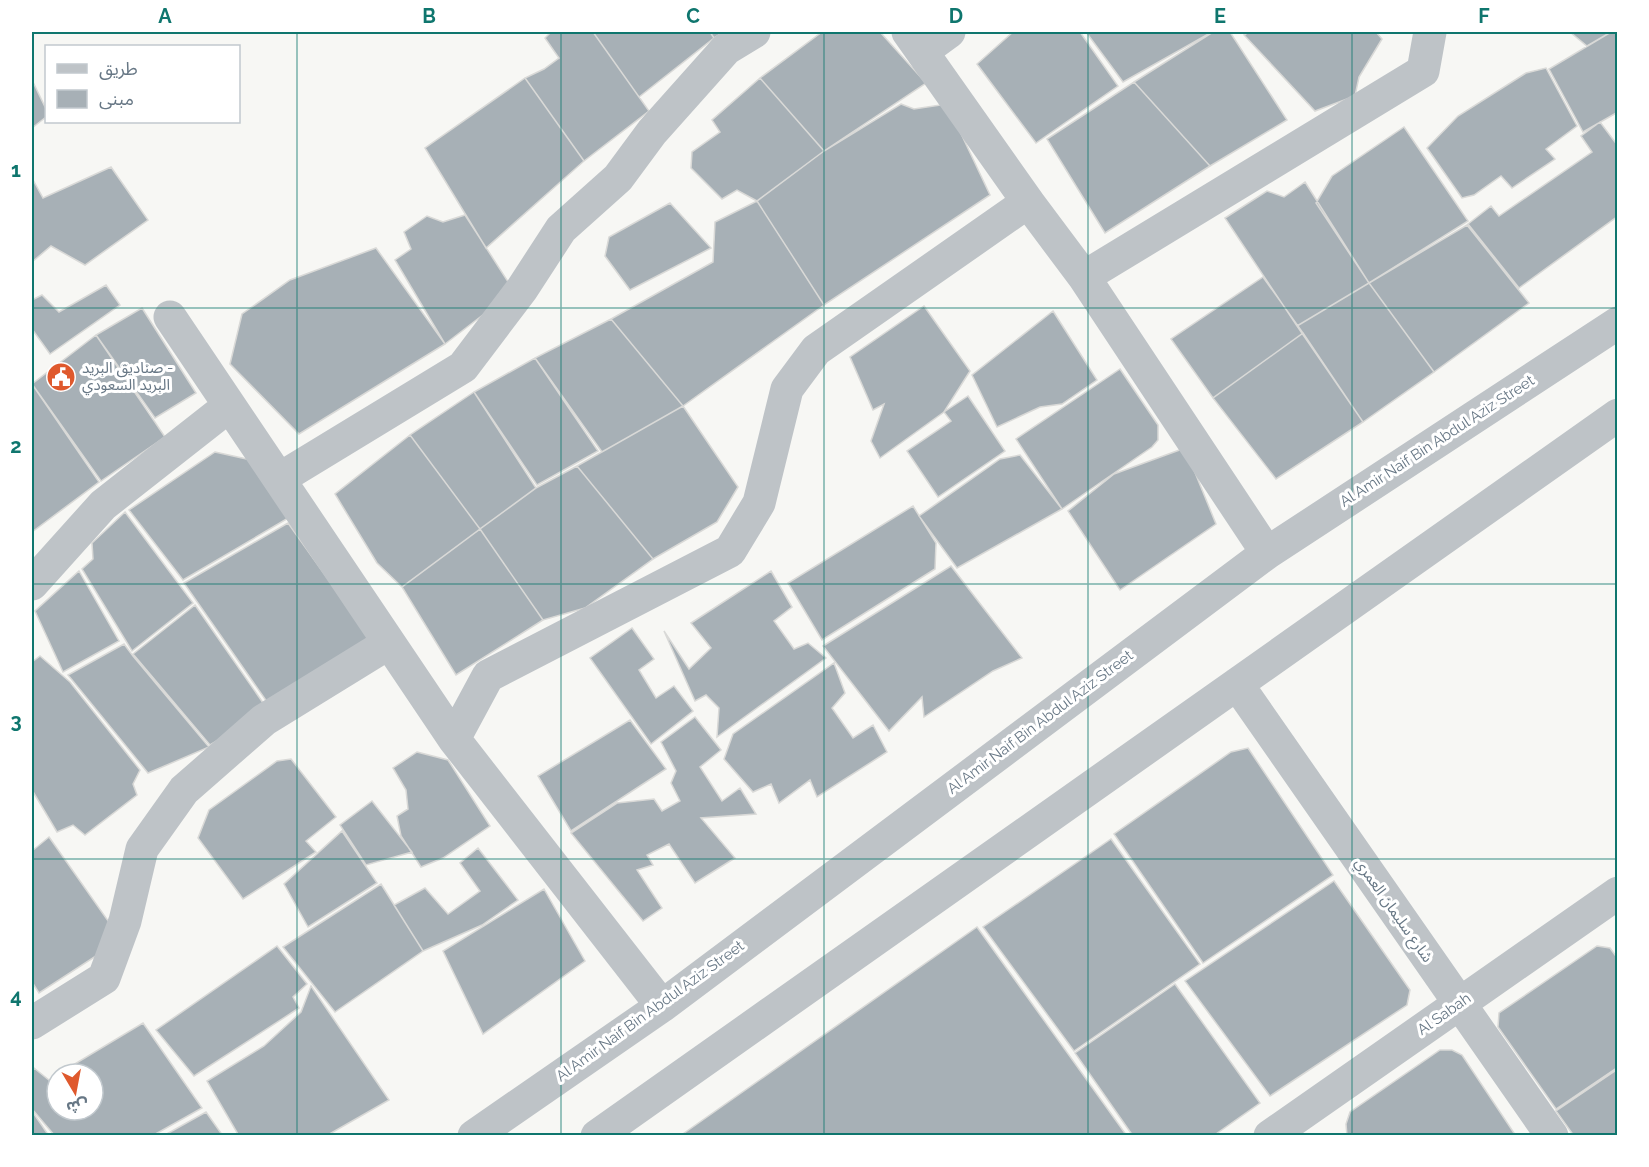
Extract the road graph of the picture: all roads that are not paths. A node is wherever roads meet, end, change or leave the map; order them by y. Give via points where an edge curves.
1 (754, 32) edge
2 (949, 32) edge
3 (1430, 32) edge
4 (916, 41) edge
5 (1028, 202) junction
6 (1084, 277) junction
7 (170, 317) dead end
8 (1617, 323) edge
9 (229, 406) junction
10 (1617, 415) edge
11 (279, 479) junction
12 (1267, 552) junction
13 (32, 584) edge
14 (389, 643) junction
15 (1237, 684) junction
16 (454, 739) junction
17 (1616, 896) edge
18 (1460, 1004) junction
19 (662, 1006) junction
20 (32, 1023) edge
21 (1312, 1124) edge
22 (474, 1136) edge
23 (597, 1136) edge
24 (1270, 1136) edge
25 (1552, 1136) edge

1 - 11 street via 726,49 652,132 618,178 561,229 463,367
2 - 4 street
3 - 6 street via 1423,71
4 - 5 street
5 - 6 street
5 - 16 street via 816,350 787,389 759,503 730,551 488,676
6 - 12 street
7 - 9 street
8 - 12 street, Al Amir Naif Bin Abdul Aziz Street
9 - 11 street
9 - 13 street via 103,505
10 - 15 street
11 - 14 street
12 - 19 street, Al Amir Naif Bin Abdul Aziz Street
14 - 16 street
14 - 20 street via 264,720 184,790 142,849 125,921 104,978
15 - 18 street, شارع سليمان العمري
15 - 23 street
16 - 19 street
17 - 18 street, Al Sabah
18 - 21 street, Al Sabah
18 - 25 street, شارع سليمان العمري
19 - 22 street, Al Amir Naif Bin Abdul Aziz Street
21 - 24 street, Al Sabah

